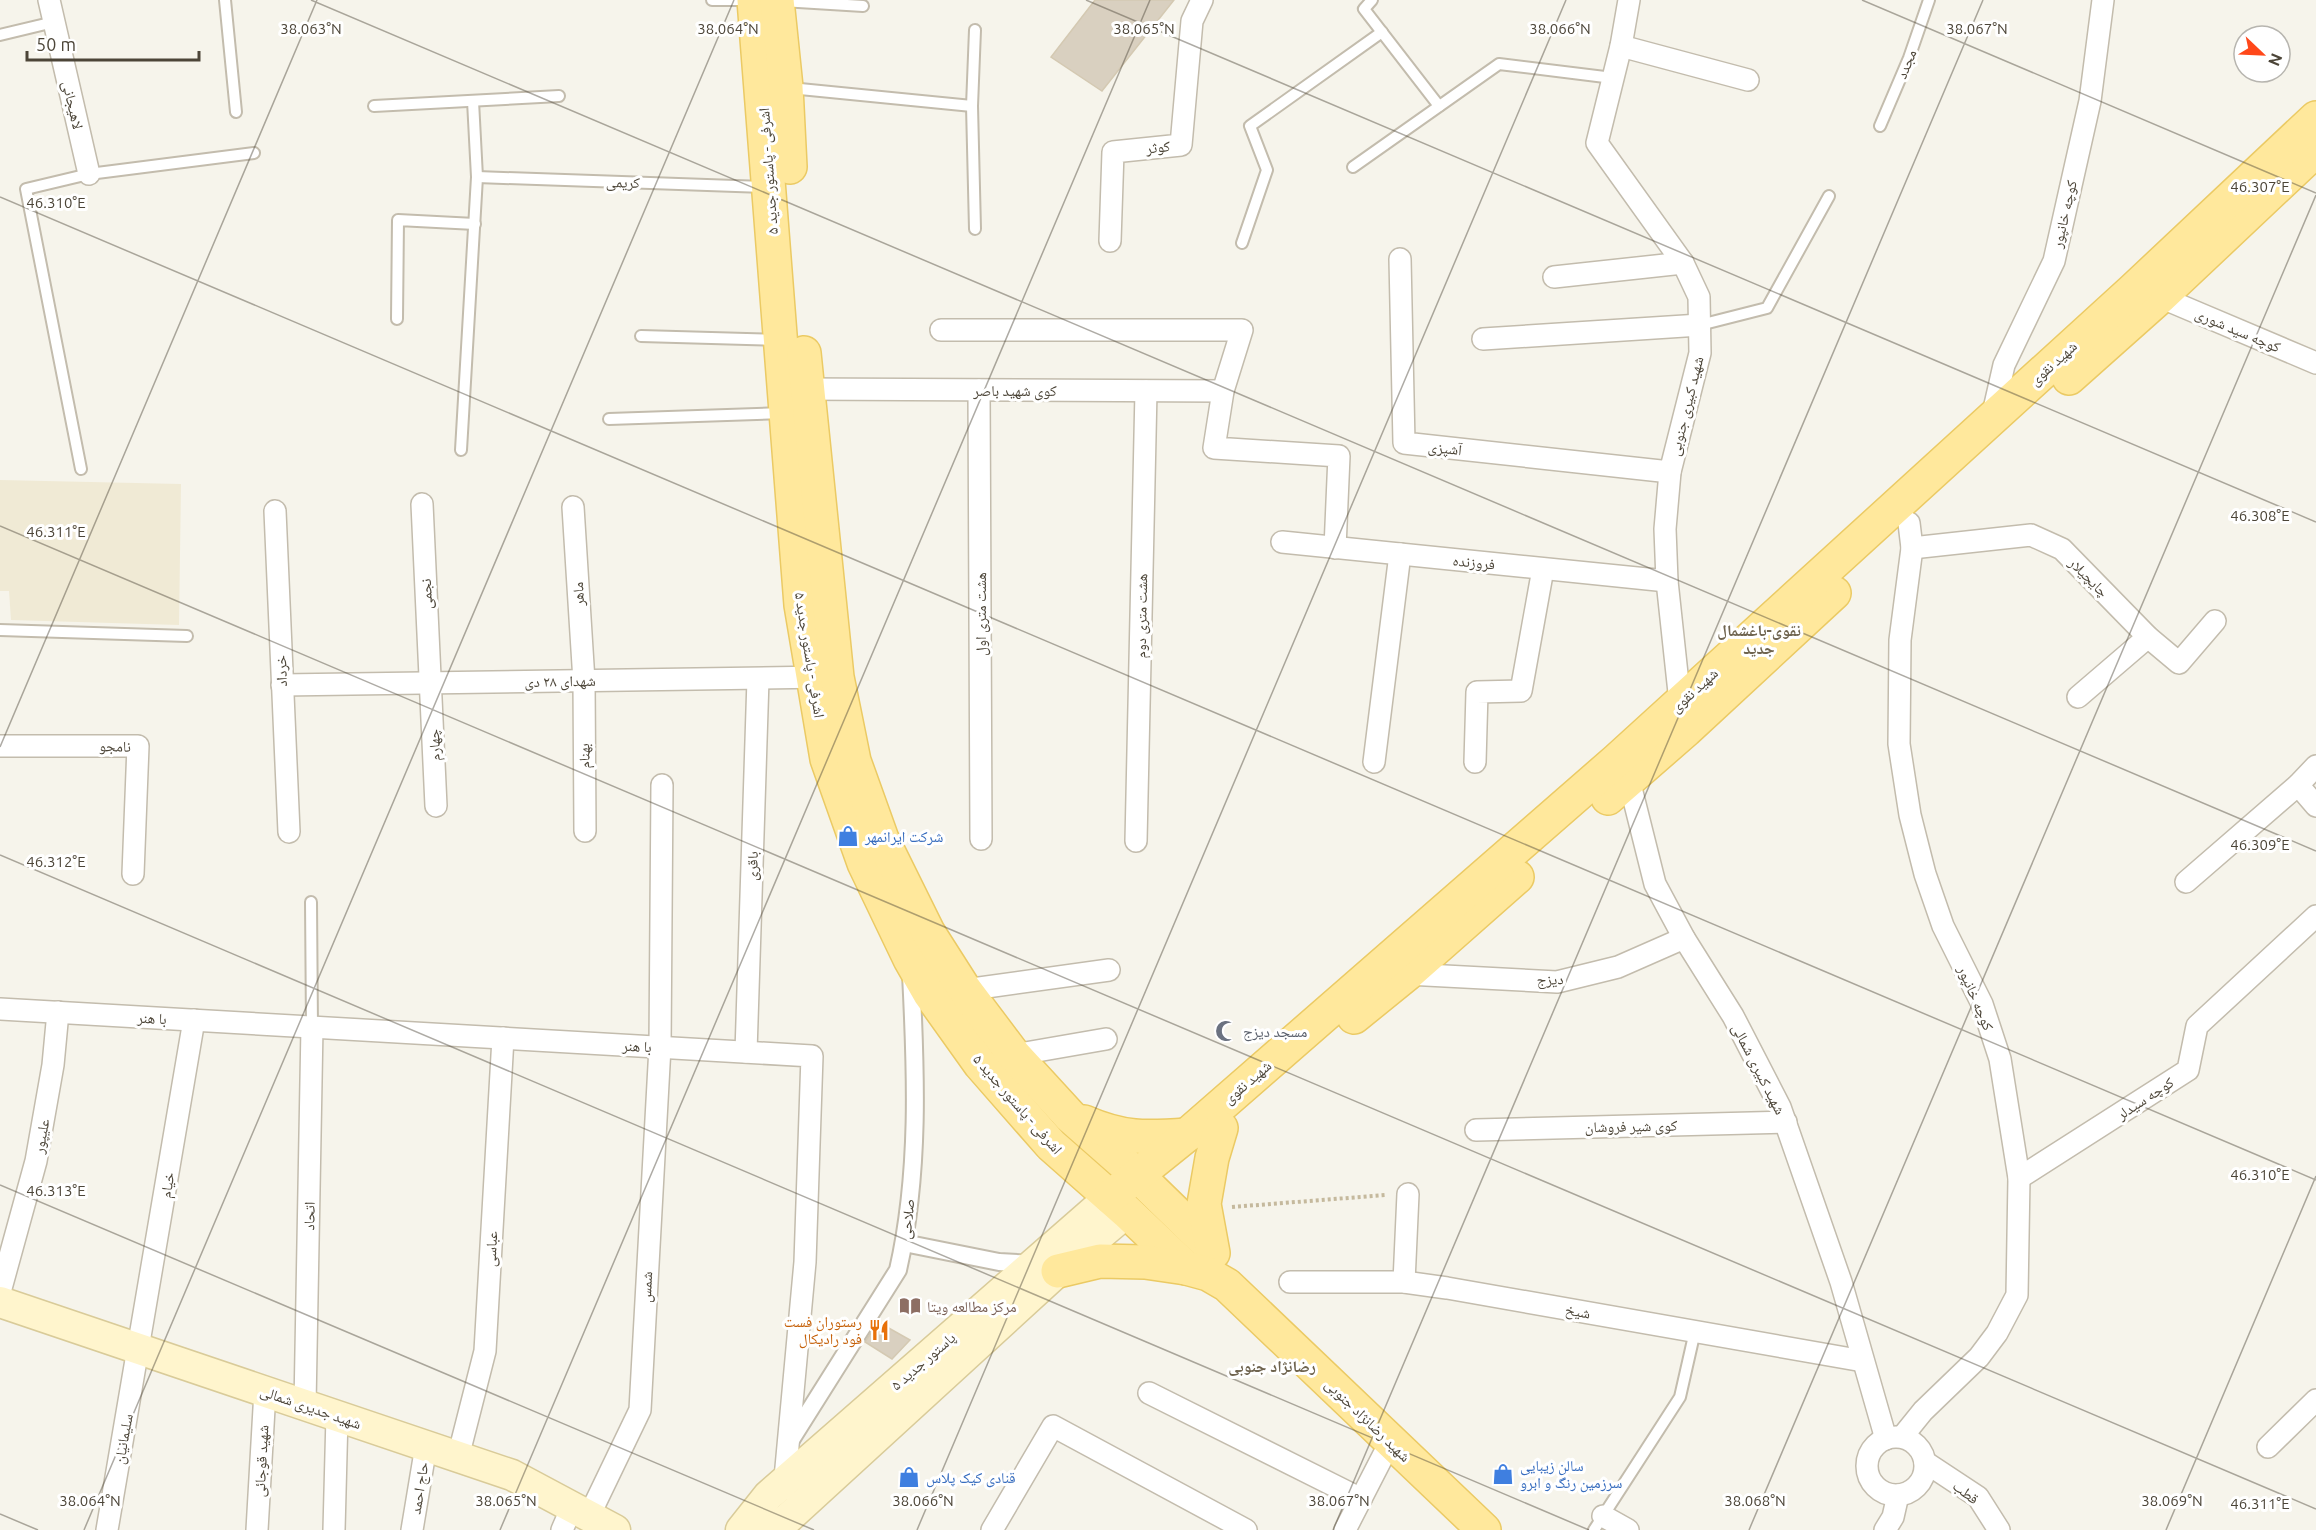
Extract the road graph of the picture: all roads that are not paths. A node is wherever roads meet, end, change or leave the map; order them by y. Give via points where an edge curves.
1 (49, 0) edge
2 (225, 0) edge
3 (712, 0) edge
4 (765, 0) edge
5 (1202, 0) edge
6 (1372, 0) edge
7 (1629, 0) edge
8 (1929, 0) edge
9 (2103, 0) edge
10 (863, 6) dead end
11 (54, 22) junction
12 (975, 30) dead end
13 (1382, 32) junction
14 (0, 35) edge
15 (1622, 46) junction
16 (1613, 78) junction
17 (1748, 80) dead end
18 (774, 85) junction
19 (558, 96) dead end
20 (473, 101) junction
21 (374, 106) dead end
22 (972, 106) junction
23 (1439, 106) junction
24 (236, 112) dead end
25 (2316, 118) edge
26 (1880, 126) dead end
27 (2316, 150) edge
28 (254, 153) dead end
29 (1353, 167) dead end
30 (89, 174) junction
31 (477, 177) junction
32 (770, 187) junction
33 (1829, 196) dead end
34 (474, 224) junction
35 (975, 229) dead end
36 (1110, 241) dead end
37 (1242, 243) dead end
38 (1400, 259) dead end
39 (1683, 263) junction
40 (1554, 277) dead end
41 (2160, 297) junction
42 (397, 319) dead end
43 (1700, 326) junction
44 (941, 330) dead end
45 (641, 336) dead end
46 (1484, 339) dead end
47 (781, 340) junction
48 (2315, 360) edge
49 (979, 390) junction
50 (1146, 391) junction
51 (1223, 391) junction
52 (793, 397) junction
53 (1991, 418) junction
54 (609, 419) dead end
55 (461, 450) dead end
56 (81, 469) dead end
57 (1670, 472) junction
58 (422, 504) dead end
59 (573, 507) dead end
60 (274, 510) dead end
61 (1910, 536) junction
62 (1282, 542) dead end
63 (1335, 548) junction
64 (1400, 554) junction
65 (1543, 569) junction
66 (1667, 581) junction
67 (2215, 621) dead end
68 (0, 630) edge
69 (187, 636) dead end
70 (2148, 636) junction
71 (825, 677) junction
72 (758, 679) junction
73 (584, 681) junction
74 (431, 683) junction
75 (282, 685) junction
76 (2078, 697) dead end
77 (1680, 702) junction
78 (0, 746) edge
79 (1374, 762) dead end
80 (1474, 762) dead end
81 (2316, 766) edge
82 (1629, 780) junction
83 (662, 785) dead end
84 (2298, 785) junction
85 (436, 806) dead end
86 (2316, 806) edge
87 (585, 831) dead end
88 (289, 832) dead end
89 (981, 839) dead end
90 (1136, 841) dead end
91 (133, 874) dead end
92 (2186, 882) dead end
93 (311, 903) dead end
94 (2316, 916) edge
95 (1684, 938) junction
96 (910, 959) junction
97 (1109, 970) dead end
98 (1407, 974) junction
99 (964, 990) junction
100 (0, 1009) edge
101 (58, 1012) junction
102 (194, 1020) junction
103 (312, 1027) junction
104 (503, 1038) junction
105 (1106, 1039) dead end
106 (660, 1047) junction
107 (746, 1052) junction
108 (1014, 1055) junction
109 (1070, 1116) junction
110 (1785, 1122) junction
111 (1221, 1128) junction
112 (1476, 1130) dead end
113 (1187, 1134) junction
114 (2019, 1178) junction
115 (1144, 1182) junction
116 (1408, 1194) road end
117 (1118, 1205) junction
118 (904, 1243) junction
119 (1211, 1247) junction
120 (1046, 1268) junction
121 (1186, 1268) junction
122 (1290, 1282) dead end
123 (1404, 1282) junction
124 (1227, 1285) junction
125 (0, 1292) edge
126 (0, 1302) edge
127 (1695, 1331) junction
128 (139, 1349) junction
129 (1863, 1361) junction
130 (265, 1391) junction
131 (1149, 1393) dead end
132 (2316, 1401) edge
133 (305, 1405) junction
134 (337, 1416) junction
135 (1894, 1438) junction
136 (426, 1446) junction
137 (787, 1446) junction
138 (2268, 1447) dead end
139 (1384, 1454) dead end
140 (458, 1457) junction
141 (1925, 1462) junction
142 (783, 1483) junction
143 (1898, 1495) junction
144 (1361, 1498) junction
145 (585, 1521) edge
146 (1598, 1523) edge
147 (781, 1524) edge
148 (107, 1530) edge
149 (257, 1530) edge
150 (334, 1530) edge
151 (412, 1530) edge
152 (741, 1530) edge
153 (992, 1530) edge
154 (1246, 1530) edge
155 (1345, 1530) edge
156 (1484, 1530) edge
157 (1628, 1530) edge
158 (1885, 1530) edge
159 (1999, 1530) edge

1 - 11 street, لاهیجانی
2 - 24 lane
3 - 4 lane
4 - 10 lane
4 - 18 main road, اشرفی - پاستور جدید ۵
5 - 36 street, کوثر via 1192,21 1181,145 1113,152
6 - 13 lane via 1364,9
7 - 15 street, شهید کبیری جنوبی
8 - 26 lane, مجدد
9 - 53 street, کوچه خانپور via 2090,101 2054,261 2004,365
11 - 14 lane
11 - 30 street, لاهیجانی
12 - 22 lane
13 - 23 lane
13 - 37 lane via 1250,126 1267,170
15 - 16 street, شهید کبیری جنوبی
15 - 17 street
16 - 23 lane via 1499,64
16 - 39 street, شهید کبیری جنوبی via 1597,143
18 - 22 lane
18 - 32 main road, اشرفی - پاستور جدید ۵
18 - 52 main road, اشرفی - پاستور جدید ۵ via 791,204
19 - 20 lane
20 - 21 lane
20 - 31 lane
22 - 35 lane
23 - 29 lane
25 - 53 main road, شهید نقوی
27 - 41 main road, شهید نقوی
28 - 30 lane
30 - 56 lane via 26,189
31 - 32 lane, کریمی
31 - 34 lane
32 - 47 main road, اشرفی - پاستور جدید ۵
33 - 43 lane via 1767,308
34 - 42 lane via 399,220
34 - 55 lane
38 - 57 street, آشپزی via 1404,443
39 - 40 street
39 - 43 street, شهید کبیری جنوبی via 1699,297
41 - 48 street, کوچه سید شوری
41 - 61 main road, شهید نقوی
43 - 46 street
43 - 57 street, شهید کبیری جنوبی via 1700,353
44 - 51 street via 1242,330
45 - 47 lane
47 - 52 main road, اشرفی - پاستور جدید ۵
49 - 50 street, کوی شهید باصر
49 - 52 street, کوی شهید باصر
49 - 89 street, هشت متری اول
50 - 51 street, کوی شهید باصر
50 - 90 street, هشت متری دوم
51 - 63 street via 1214,448 1340,456
52 - 54 lane
52 - 71 main road, اشرفی - پاستور جدید ۵ via 801,605
53 - 77 main road, شهید نقوی
57 - 66 street, شهید کبیری جنوبی via 1665,529
58 - 74 street, نجمی
59 - 73 street, ماهر
60 - 75 street, خرداد
61 - 70 street, چایچیلار via 2031,535 2062,549
61 - 82 main road, شهید نقوی
61 - 114 street, کوچه خانپور via 1900,640 1899,744 1910,815 1943,926 1982,1004 2000,1059
62 - 63 street, فروزنده
63 - 64 street, فروزنده
64 - 65 street, فروزنده
64 - 79 street
65 - 66 street, فروزنده
65 - 80 street via 1521,691 1477,692
66 - 77 street, شهید کبیری جنوبی
67 - 70 street, چایچیلار via 2179,663
68 - 69 lane
70 - 76 street
71 - 72 street, شهدای ۲۸ دی
71 - 96 main road, اشرفی - پاستور جدید ۵ via 827,759 864,863
71 - 99 main road, اشرفی - پاستور جدید ۵ via 882,839 928,932
72 - 73 street, شهدای ۲۸ دی
72 - 107 street, باقری
73 - 74 street, شهدای ۲۸ دی
73 - 87 street, بهنام
74 - 75 street, شهدای ۲۸ دی
74 - 85 street, چهارم
75 - 88 street, خرداد
77 - 113 main road, شهید نقوی
78 - 91 street, نامجو via 138,746
81 - 84 street
82 - 95 street, شهید کبیری شمالی via 1655,884
82 - 98 main road, شهید نقوی
83 - 106 street, شمس
84 - 86 street
84 - 92 street
93 - 103 lane
94 - 114 street, کوچه سیدلر via 2197,1026 2188,1070
95 - 98 street, دیزج via 1618,967 1557,982
95 - 110 street, شهید کبیری شمالی via 1733,1016
96 - 117 main road, اشرفی - پاستور جدید ۵ via 980,1064 1051,1145
96 - 118 street, صلاحی via 915,1144
97 - 99 street
98 - 111 main road, شهید نقوی
99 - 108 main road, اشرفی - پاستور جدید ۵
100 - 101 street, با هنر
101 - 102 street, با هنر
101 - 125 street, علیپور via 36,1161
102 - 103 street, با هنر
102 - 128 street, خیام
103 - 104 street, با هنر
103 - 133 street, اتحاد
104 - 106 street, با هنر
104 - 140 street, عباسی via 485,1352
105 - 108 street
106 - 107 street, با هنر
106 - 145 street, شمس via 639,1410
107 - 137 street, با هنر via 812,1056 806,1262
108 - 109 main road, اشرفی - پاستور جدید ۵
109 - 113 main road via 1108,1132 1141,1138
109 - 115 main road, اشرفی - پاستور جدید ۵
110 - 112 street, کوی شیر فروشان
110 - 129 street, شهید کبیری شمالی via 1841,1282
111 - 115 main road, شهید نقوی
111 - 119 main road via 1204,1204
113 - 115 main road, شهید نقوی
114 - 135 street, کوچه خانپور via 2017,1295 1979,1357
115 - 117 main road, شهید نقوی
115 - 119 main road
116 - 123 street
117 - 120 main road, پاستور جدید ۵
117 - 121 main road
118 - 120 street
118 - 137 street, صلاحی via 898,1270
119 - 124 main road
120 - 121 main road via 1100,1261
120 - 142 main road, پاستور جدید ۵
120 - 147 main road, پاستور جدید ۵
121 - 124 main road
122 - 123 street, شیخ
123 - 127 street, شیخ
124 - 156 main road, شهید رضانژاد جنوبی
126 - 128 main road, شهید جدیری شمالی
127 - 129 street, شیخ
127 - 146 lane via 1680,1396
128 - 130 main road, شهید جدیری شمالی
128 - 148 street, سلیمانیان
129 - 135 street, شهید کبیری شمالی
130 - 133 main road, شهید جدیری شمالی
130 - 149 street, شهید قوجائی
131 - 144 street
132 - 138 street
133 - 134 main road, شهید جدیری شمالی
134 - 136 main road, شهید جدیری شمالی
134 - 150 street
135 - 141 street via 1916,1445
135 - 143 street via 1880,1442 1870,1454 1868,1469 1880,1490
136 - 140 main road, شهید جدیری شمالی
136 - 151 street, حاج احمد
137 - 142 street, با هنر
139 - 144 street
140 - 145 main road, شهید جدیری شمالی via 512,1475
141 - 143 street via 1915,1488
141 - 159 street, قطب via 1978,1497
142 - 147 street, با هنر
142 - 152 main road, پاستور جدید ۵
143 - 158 street
144 - 155 street
146 - 157 street
153 - 154 street via 1053,1426

